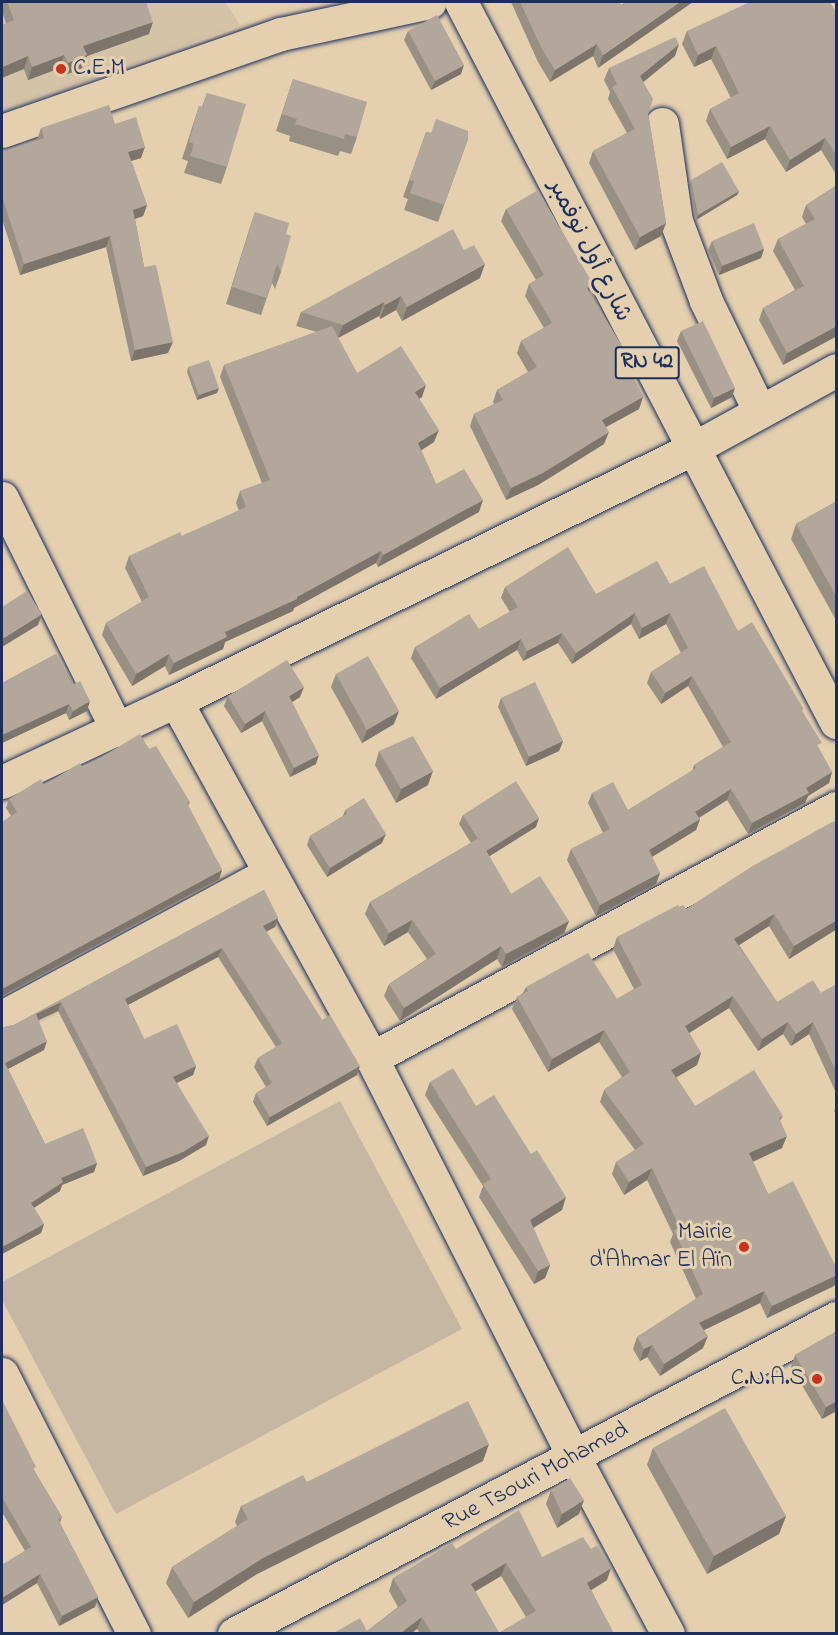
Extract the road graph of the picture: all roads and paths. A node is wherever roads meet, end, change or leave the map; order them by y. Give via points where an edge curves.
1 (430, 2) edge
2 (460, 2) edge
3 (662, 124) dead end
4 (2, 131) edge
5 (837, 370) edge
6 (760, 412) junction
7 (692, 449) junction
8 (2, 498) edge
9 (176, 701) junction
10 (837, 722) edge
11 (117, 730) junction
12 (2, 782) edge
13 (837, 808) edge
14 (268, 873) junction
15 (2, 1017) edge
16 (372, 1058) junction
17 (837, 1318) edge
18 (2, 1374) edge
19 (574, 1457) junction
20 (134, 1634) edge
21 (234, 1634) edge
22 (668, 1634) edge

1 - 4 street via 281,34
2 - 7 street, شارع أول نوفمبر / RN 42
3 - 6 street via 676,221 706,301
5 - 6 street
6 - 7 street
7 - 9 street
7 - 10 street, شارع أول نوفمبر / RN 42
8 - 11 street
9 - 11 street
9 - 14 street
11 - 12 street
13 - 16 street
14 - 15 street
14 - 16 street
16 - 19 street
17 - 19 street, Rue Tsouri Mohamed
18 - 20 street
19 - 21 street, Rue Tsouri Mohamed
19 - 22 street

